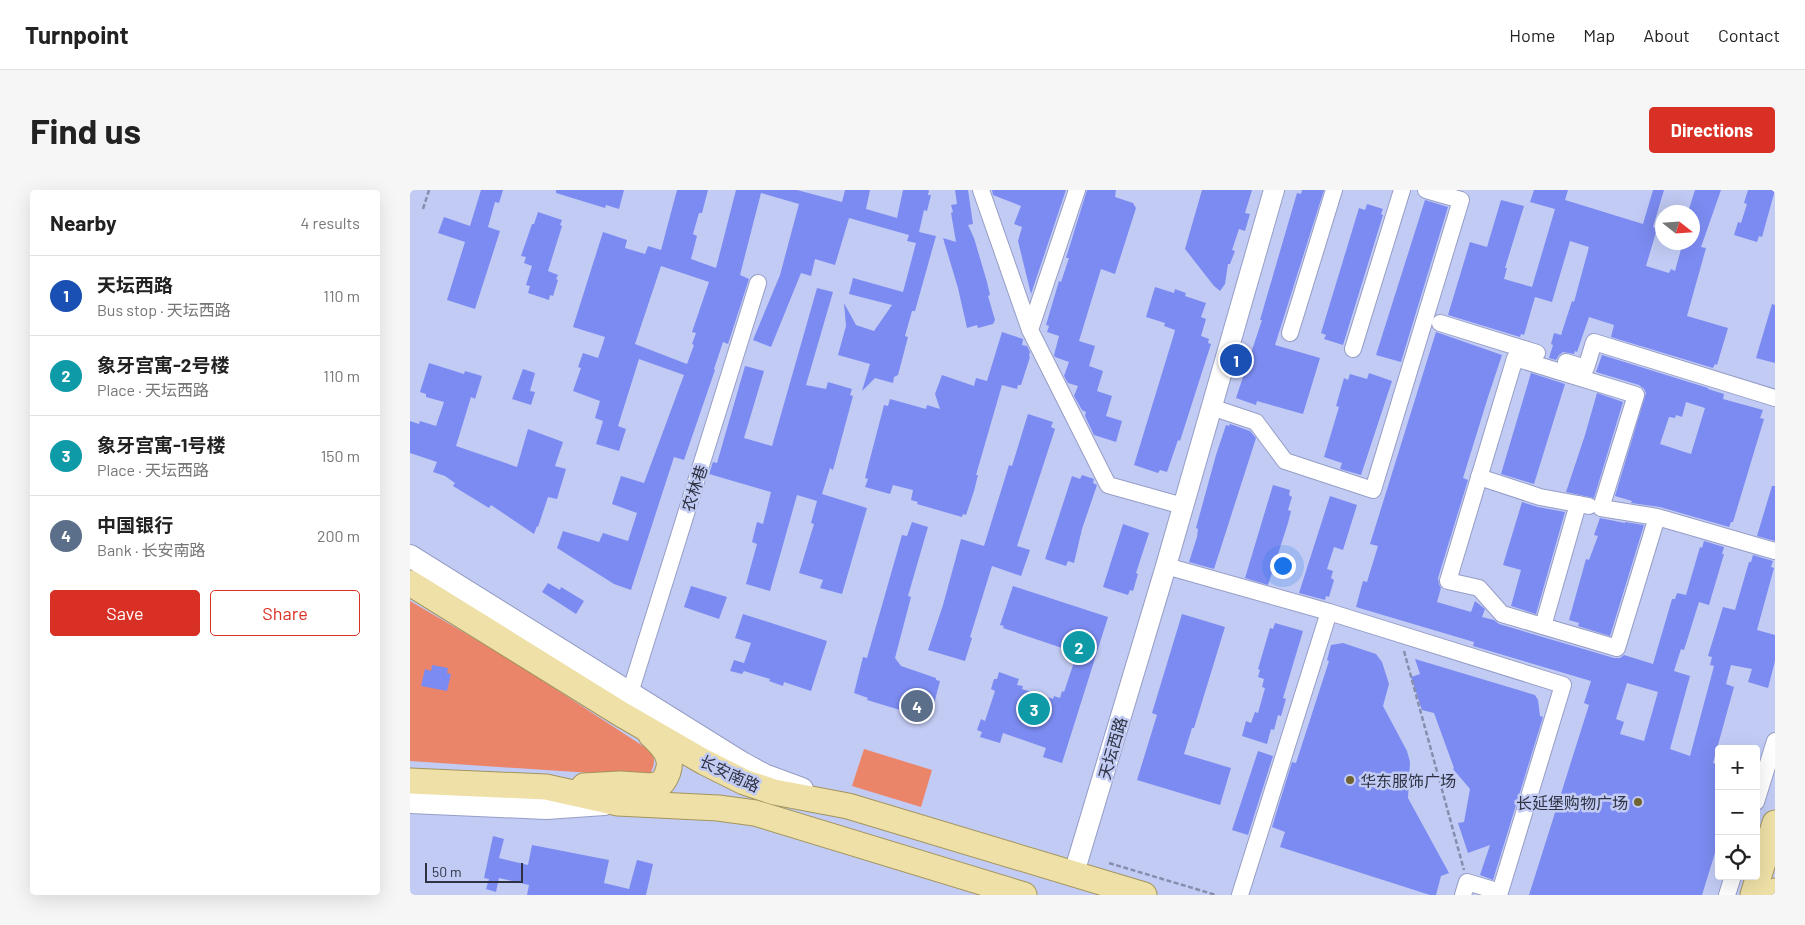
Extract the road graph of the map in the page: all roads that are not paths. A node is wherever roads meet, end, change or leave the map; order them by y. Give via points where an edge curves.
1 (981, 190) edge
2 (1077, 190) edge
3 (1274, 190) edge
4 (1334, 190) edge
5 (1402, 190) edge
6 (1426, 190) edge
7 (1462, 195) edge
8 (758, 283) dead end
9 (1440, 323) dead end
10 (1030, 330) junction
11 (1290, 333) dead end
12 (1353, 349) dead end
13 (1775, 398) edge
14 (1211, 407) junction
15 (1479, 477) junction
16 (1578, 504) junction
17 (1183, 506) junction
18 (1602, 508) junction
19 (1657, 517) junction
20 (1775, 551) edge
21 (410, 556) edge
22 (1166, 566) junction
23 (410, 583) edge
24 (1329, 612) junction
25 (1543, 626) junction
26 (630, 693) junction
27 (642, 726) junction
28 (1775, 741) edge
29 (410, 781) edge
30 (546, 787) junction
31 (1760, 790) edge
32 (410, 802) edge
33 (620, 803) junction
34 (848, 806) junction
35 (1775, 823) edge
36 (1074, 873) junction
37 (1732, 880) edge
38 (1465, 888) edge
39 (1775, 891) edge
40 (1011, 893) edge
41 (1144, 895) edge
42 (1240, 895) edge
43 (1728, 895) edge
44 (1753, 895) edge
45 (1774, 895) edge

1 - 10 street
2 - 10 street
3 - 14 street, 天坛西路
4 - 11 street
5 - 12 street
6 - 7 street
7 - 14 street via 1373,490 1285,461 1256,422
8 - 26 street, 农林巷
9 - 13 street via 1586,368 1594,342
10 - 17 street via 1108,485
14 - 17 street, 天坛西路
15 - 16 street via 1540,497
15 - 18 street via 1515,358 1636,395
15 - 25 street via 1448,580 1479,588 1502,614
16 - 18 street
16 - 25 street
17 - 22 street, 天坛西路
18 - 19 street
19 - 20 street
19 - 25 street via 1617,648
21 - 26 main road
22 - 24 street
22 - 36 street, 天坛西路
23 - 27 main road, 长安南路
24 - 38 street via 1563,686 1500,892
24 - 42 street
26 - 34 main road via 755,770
27 - 30 main road via 663,746 670,758 662,783 651,786
27 - 34 main road, 长安南路 via 758,788
28 - 31 street
29 - 30 main road, 长安南路
30 - 33 main road, 长安南路
32 - 33 main road via 546,808
33 - 40 main road, 长安南路 via 755,813
34 - 36 main road, 长安南路
35 - 44 main road
36 - 41 main road, 长安南路
37 - 43 street
39 - 45 main road

